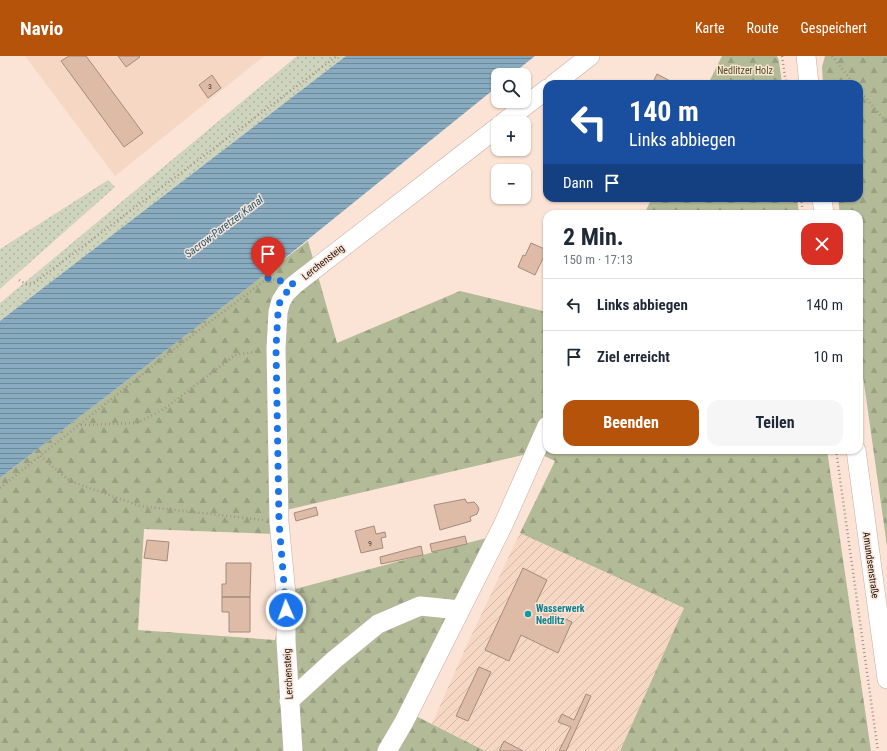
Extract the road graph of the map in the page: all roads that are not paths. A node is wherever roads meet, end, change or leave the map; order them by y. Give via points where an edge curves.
1 (590, 56) edge
2 (806, 56) edge
3 (559, 80) edge
4 (809, 80) edge
5 (543, 92) edge
6 (512, 116) edge
7 (491, 132) edge
8 (543, 435) edge
9 (857, 454) edge
10 (460, 610) junction
11 (887, 679) edge
12 (289, 701) junction
13 (293, 751) edge
14 (387, 751) edge

1 - 3 street
2 - 4 street
5 - 6 street
7 - 12 street, Lerchensteig via 294,284 280,301 276,348 279,522 286,594
8 - 10 street via 504,523
9 - 11 street, Amundsenstraße
10 - 12 street via 420,606 378,624
10 - 14 street
12 - 13 street, Lerchensteig

